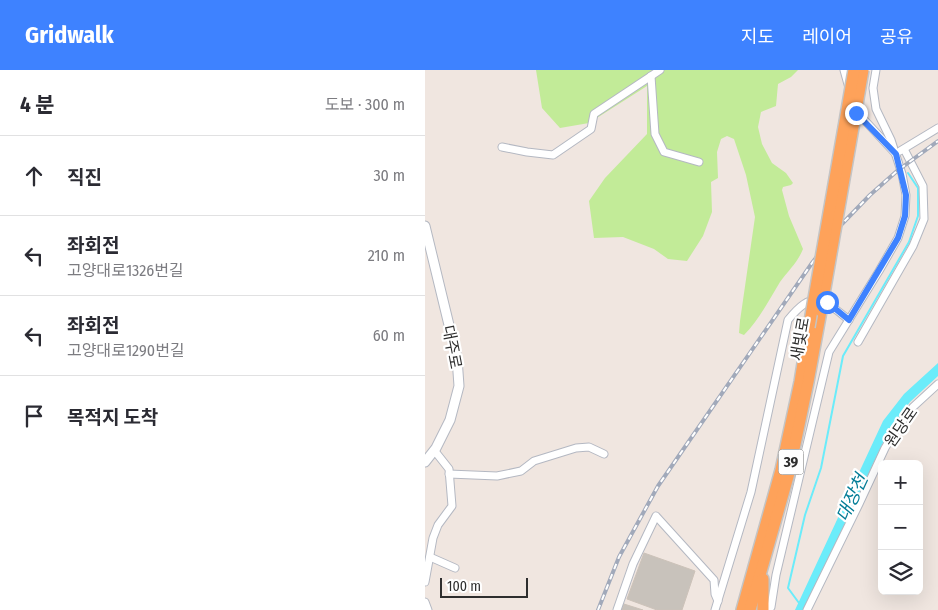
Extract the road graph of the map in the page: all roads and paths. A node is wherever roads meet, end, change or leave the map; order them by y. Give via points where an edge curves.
1 (660, 70) edge
2 (844, 70) edge
3 (854, 70) edge
4 (863, 70) edge
5 (876, 70) edge
6 (651, 76) junction
7 (938, 128) edge
8 (502, 147) dead end
9 (904, 149) junction
10 (896, 154) junction
11 (699, 162) dead end
12 (425, 226) edge
13 (849, 320) junction
14 (858, 342) dead end
15 (938, 384) edge
16 (435, 450) junction
17 (604, 454) dead end
18 (425, 462) edge
19 (449, 474) junction
20 (430, 557) junction
21 (764, 562) junction
22 (455, 568) dead end
23 (425, 582) edge
24 (718, 601) junction
25 (425, 602) edge
26 (427, 610) edge
27 (617, 610) edge
28 (715, 610) edge
29 (742, 610) edge
30 (750, 610) edge
31 (763, 610) edge
32 (769, 610) edge
33 (807, 610) edge

1 - 6 street
2 - 10 street via 856,113
3 - 29 highway, 새빛로 / 39, bridge via 800,382 781,470
4 - 21 highway, 새빛로 / 39, bridge via 808,382 789,473
5 - 10 street via 873,88 876,109
6 - 8 street via 594,114 591,129 553,155
6 - 11 street via 655,134 664,152
7 - 9 street
9 - 10 street
9 - 14 street via 923,186 924,219 913,246
10 - 13 street via 906,195 905,216 898,238
12 - 16 street, 대주로 via 457,358 459,386 450,420
13 - 24 street via 827,302 813,300 800,305 788,320 751,492
13 - 32 street via 829,352
15 - 33 street, 원당로 via 913,407 885,448
16 - 18 street, 대주로
16 - 19 street via 449,469
17 - 19 street via 589,447 575,448 534,461 521,471 497,476
19 - 20 street via 451,506 438,525
20 - 22 street
20 - 23 street
21 - 30 highway, 새빛로 / 39
21 - 31 highway
24 - 27 street via 714,580 656,516 633,564
24 - 28 street
25 - 26 street

